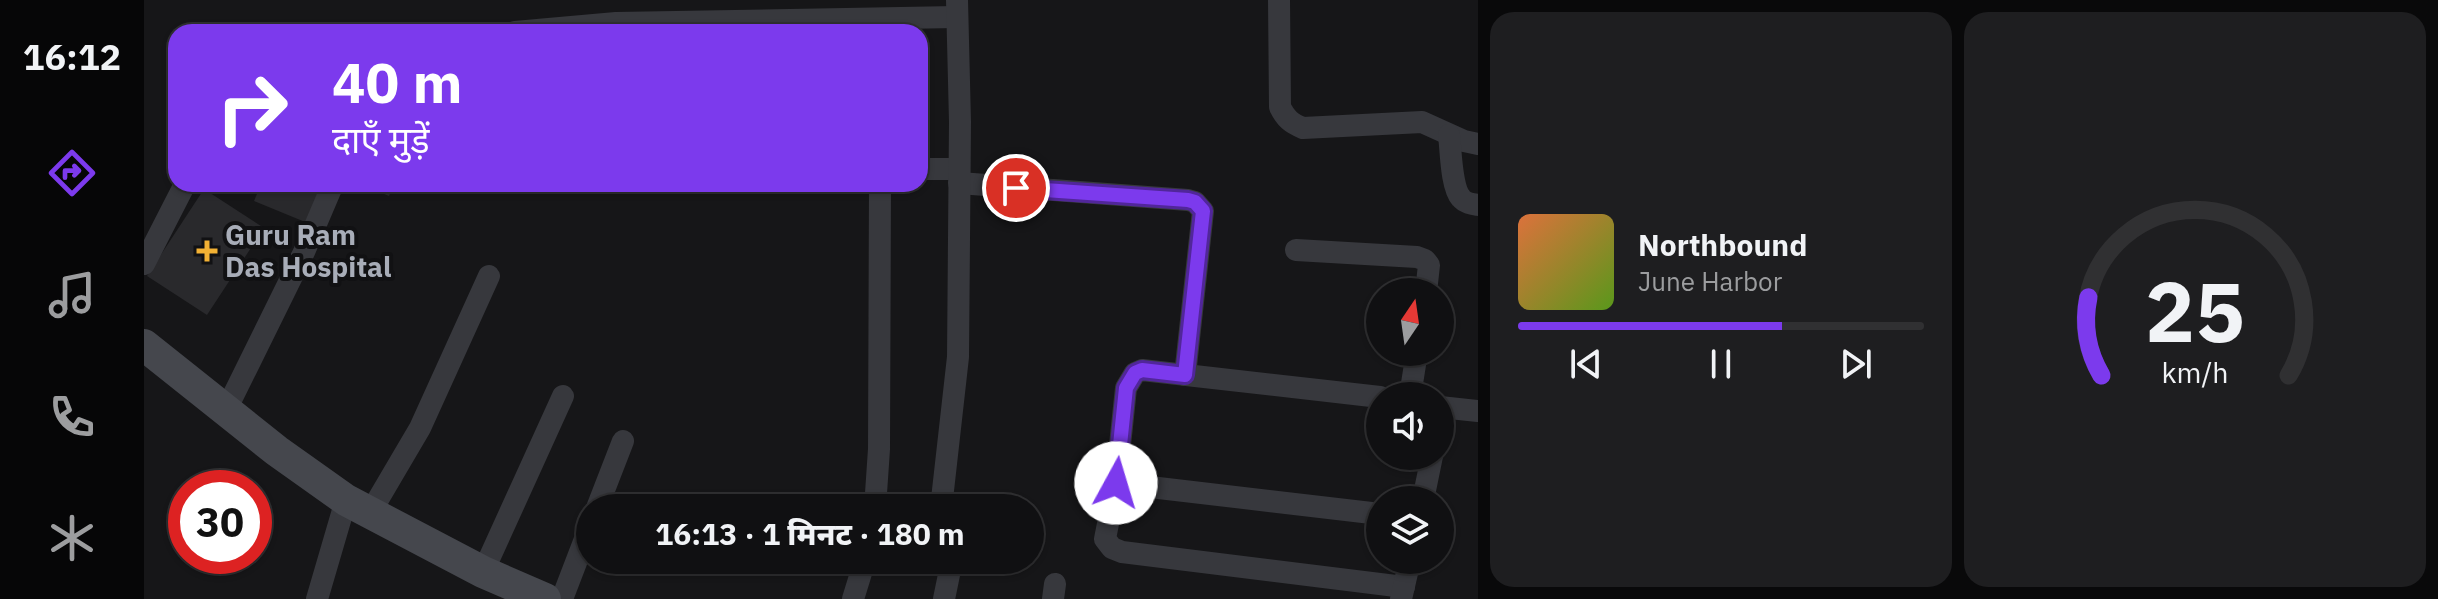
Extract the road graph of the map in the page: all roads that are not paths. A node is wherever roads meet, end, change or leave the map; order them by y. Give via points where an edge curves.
1 (1279, 0) edge
2 (956, 8) edge
3 (809, 17) edge
4 (674, 24) edge
5 (1449, 135) junction
6 (1478, 144) edge
7 (928, 170) edge
8 (959, 176) junction
9 (181, 192) edge
10 (330, 192) edge
11 (880, 192) edge
12 (1478, 205) edge
13 (1296, 250) dead end
14 (144, 264) edge
15 (489, 276) dead end
16 (1428, 278) edge
17 (144, 345) edge
18 (1185, 375) junction
19 (1366, 395) edge
20 (563, 396) dead end
21 (226, 410) junction
22 (1454, 410) edge
23 (1478, 411) edge
24 (623, 441) dead end
25 (1116, 483) junction
26 (602, 494) edge
27 (876, 494) edge
28 (943, 494) edge
29 (358, 507) junction
30 (1366, 512) edge
31 (576, 562) edge
32 (483, 572) junction
33 (861, 574) edge
34 (949, 574) edge
35 (1403, 593) edge
36 (524, 595) edge
37 (317, 599) edge
38 (562, 599) edge
39 (853, 599) edge
40 (944, 599) edge

1 - 5 street via 1280,107 1292,123 1303,128 1422,122
2 - 3 street
2 - 8 street
3 - 4 street
5 - 6 street
5 - 12 street via 1459,197
7 - 8 street
8 - 18 street via 1188,200 1200,206
8 - 28 street via 958,357
9 - 14 street
10 - 21 street
11 - 27 street
13 - 16 street via 1417,257 1429,265
15 - 29 street via 420,428
17 - 21 street
18 - 19 street
18 - 25 street via 1142,370 1131,379
20 - 32 street
21 - 29 street
22 - 23 street
24 - 26 street
25 - 30 street
25 - 35 street via 1105,539 1122,552
29 - 32 street
29 - 37 street
31 - 38 street
32 - 36 street
33 - 39 street
34 - 40 street

